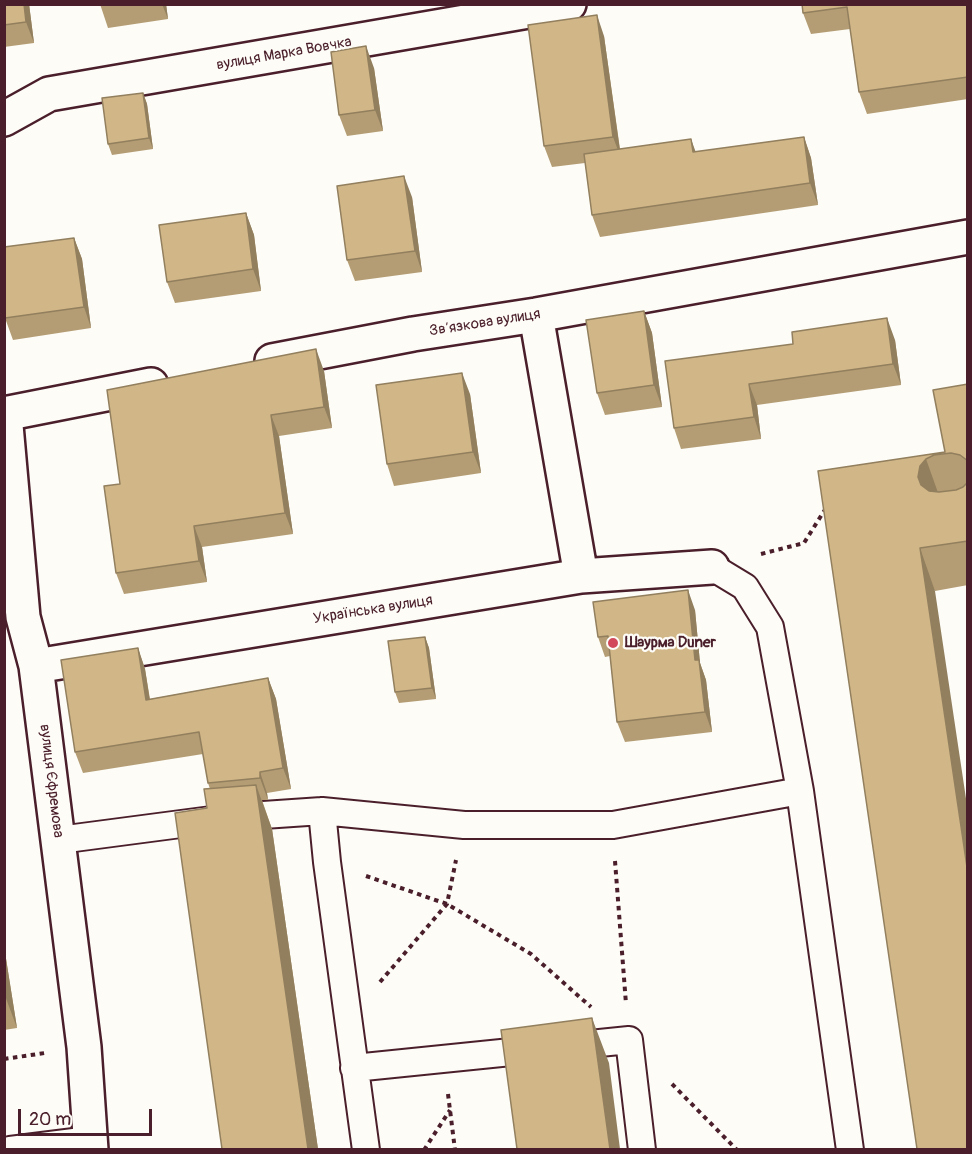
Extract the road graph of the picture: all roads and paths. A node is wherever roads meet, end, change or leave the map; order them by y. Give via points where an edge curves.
1 (569, 4) edge
2 (4, 119) edge
3 (968, 237) edge
4 (536, 315) junction
5 (238, 368) edge
6 (180, 380) edge
7 (5, 414) edge
8 (837, 506) edge
9 (712, 567) junction
10 (581, 576) junction
11 (14, 619) edge
12 (36, 666) junction
13 (800, 791) junction
14 (322, 811) junction
15 (464, 825) junction
16 (613, 825) junction
17 (59, 840) junction
18 (327, 862) junction
19 (447, 904) junction
20 (348, 1019) junction
21 (629, 1040) junction
22 (444, 1060) junction
23 (354, 1068) junction
24 (450, 1109) junction
25 (90, 1145) edge
26 (10, 1149) edge
27 (366, 1149) edge
28 (424, 1149) edge
29 (455, 1149) edge
30 (642, 1149) edge
31 (737, 1149) edge
32 (850, 1149) edge

1 - 2 street, вулиця Марка Вовчка via 49,94
3 - 4 street, Звʼязкова вулиця
4 - 5 street, Звʼязкова вулиця
4 - 10 street
6 - 7 street
7 - 11 street, вулиця Єфремова
8 - 9 path via 826,508 804,543
9 - 10 street, Українська вулиця
9 - 13 lane via 745,587 770,627
10 - 12 street, Українська вулиця
11 - 12 street, вулиця Єфремова
12 - 17 street, вулиця Єфремова
13 - 16 lane
13 - 32 lane
14 - 15 lane
14 - 17 lane via 234,817
14 - 18 lane
15 - 16 lane
15 - 19 path
16 - 21 path
17 - 25 street, вулиця Єфремова via 84,1047
18 - 19 path
18 - 20 lane
19 - 20 path
19 - 21 path via 531,954
20 - 23 lane
21 - 22 lane
21 - 30 lane
21 - 31 path
22 - 23 lane
22 - 24 path
23 - 27 lane
24 - 28 path
24 - 29 path
25 - 26 lane

